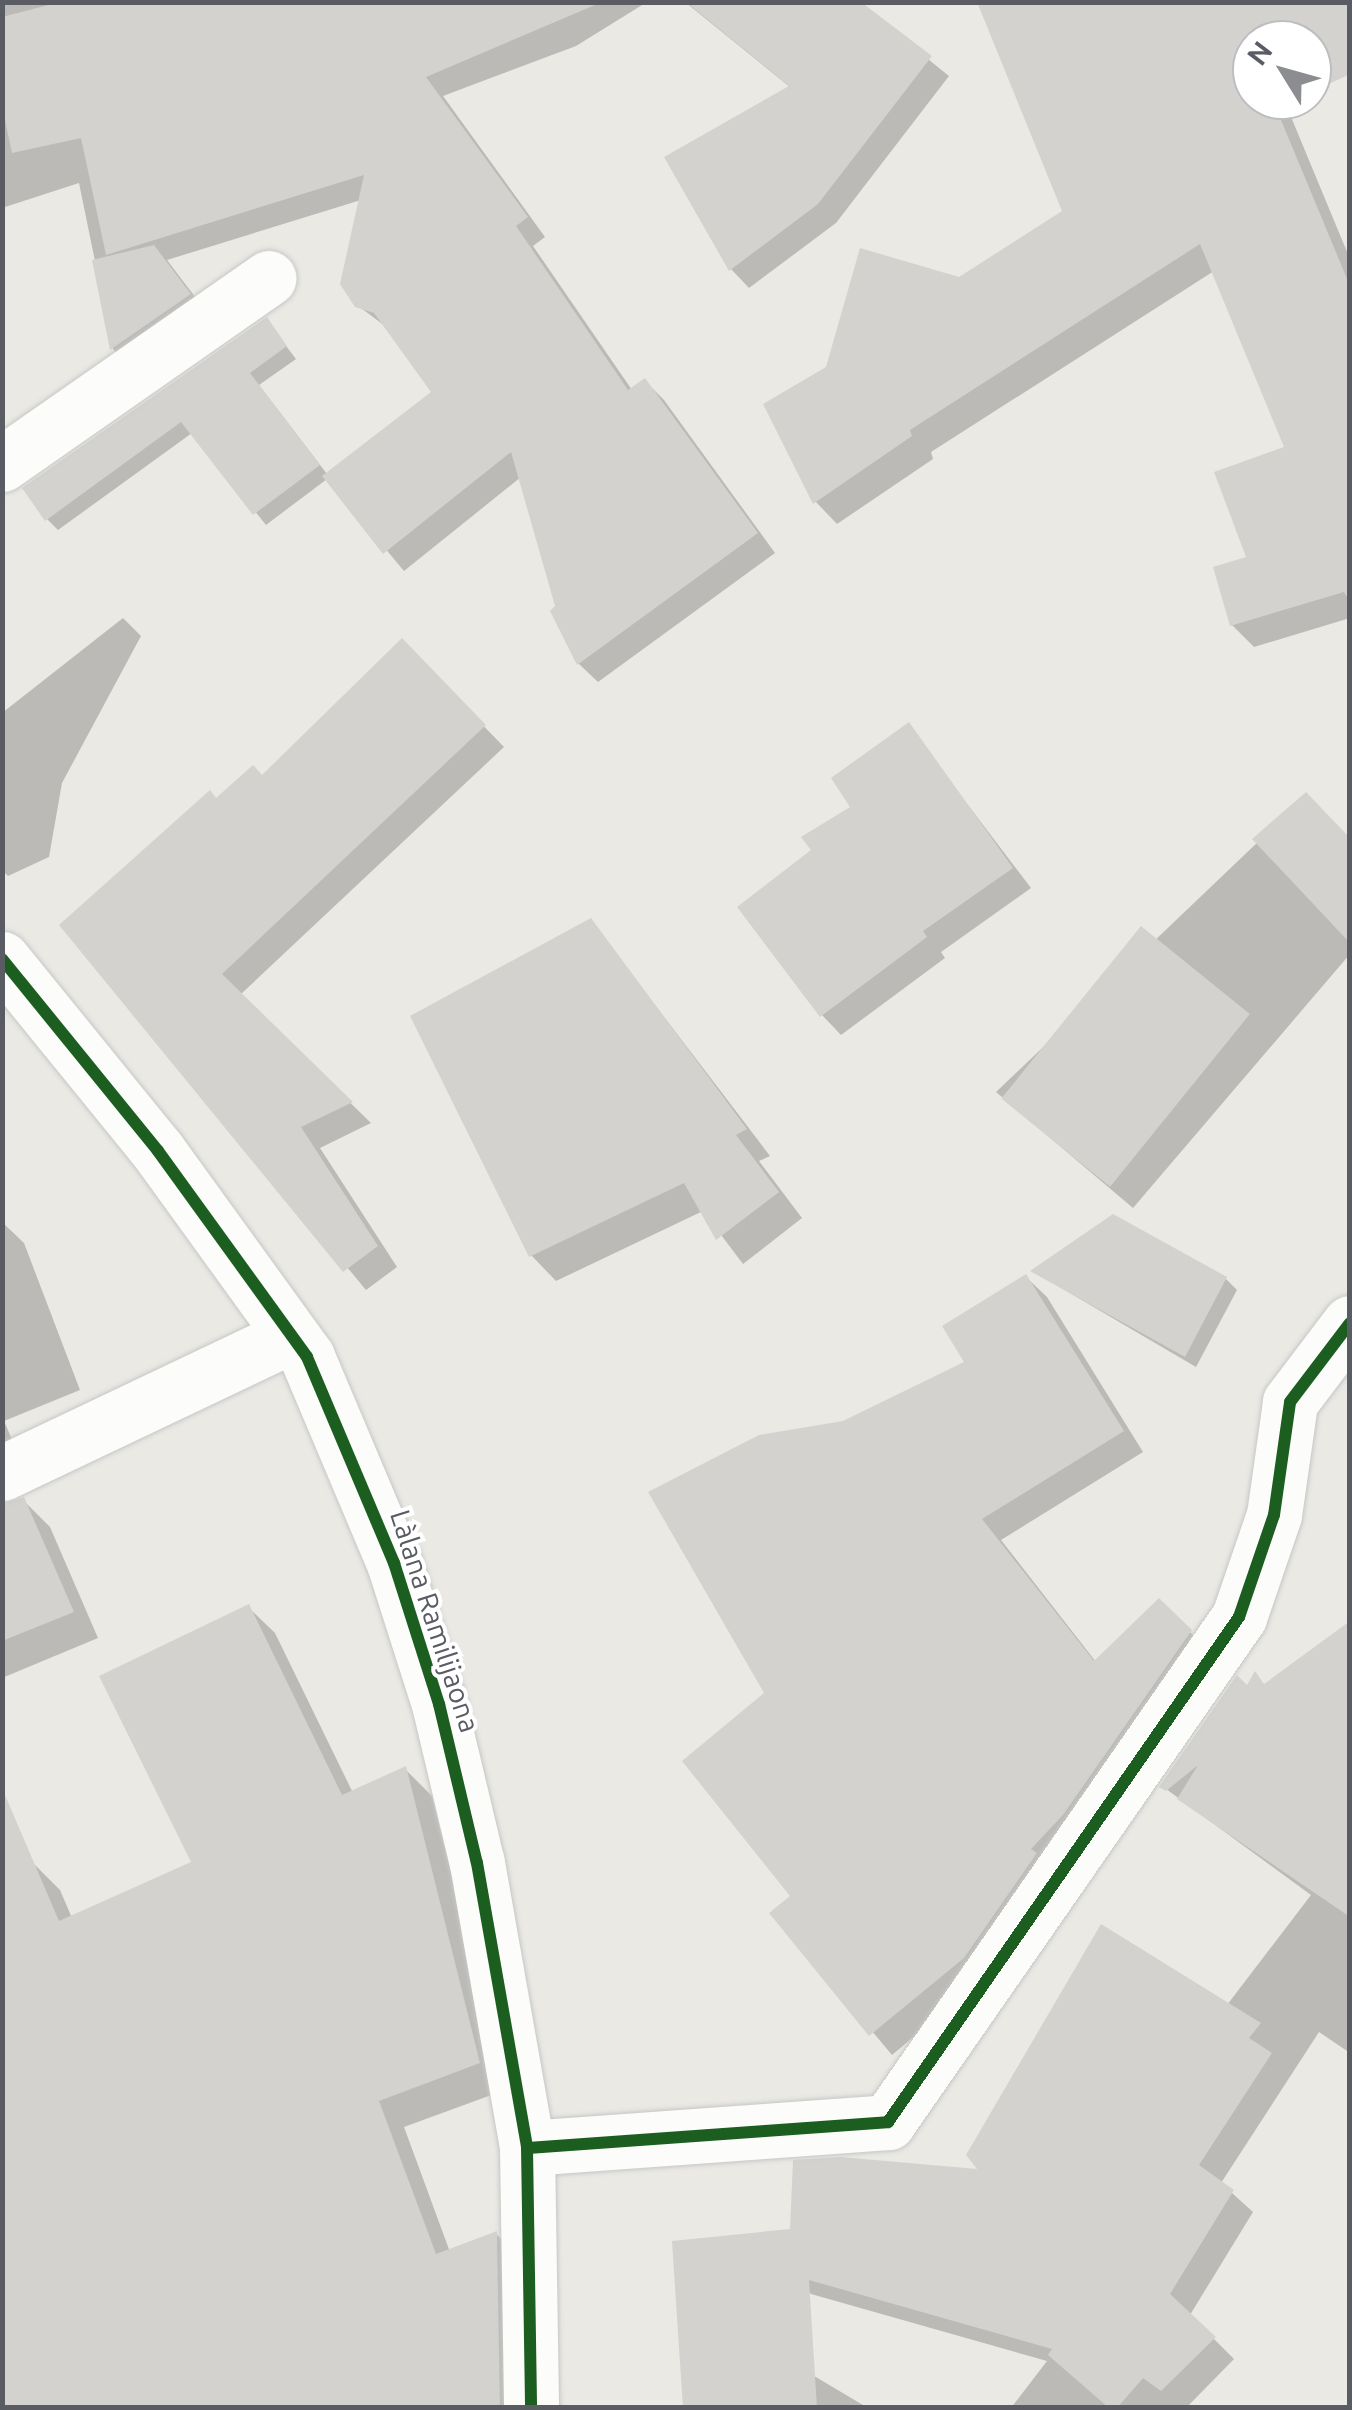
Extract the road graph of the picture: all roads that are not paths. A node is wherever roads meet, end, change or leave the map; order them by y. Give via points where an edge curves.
1 (269, 278) dead end
2 (2, 464) edge
3 (2, 958) edge
4 (1350, 1323) edge
5 (292, 1336) junction
6 (2, 1474) edge
7 (527, 2148) junction
8 (531, 2408) edge

1 - 2 street
3 - 5 street, Làlana Ramilijaona via 158,1151
4 - 7 street via 1290,1402 1274,1515 1239,1616 888,2122
5 - 6 street
5 - 7 street, Làlana Ramilijaona via 338,1422 440,1704 477,1863
7 - 8 street, Làlana Ramilijaona

